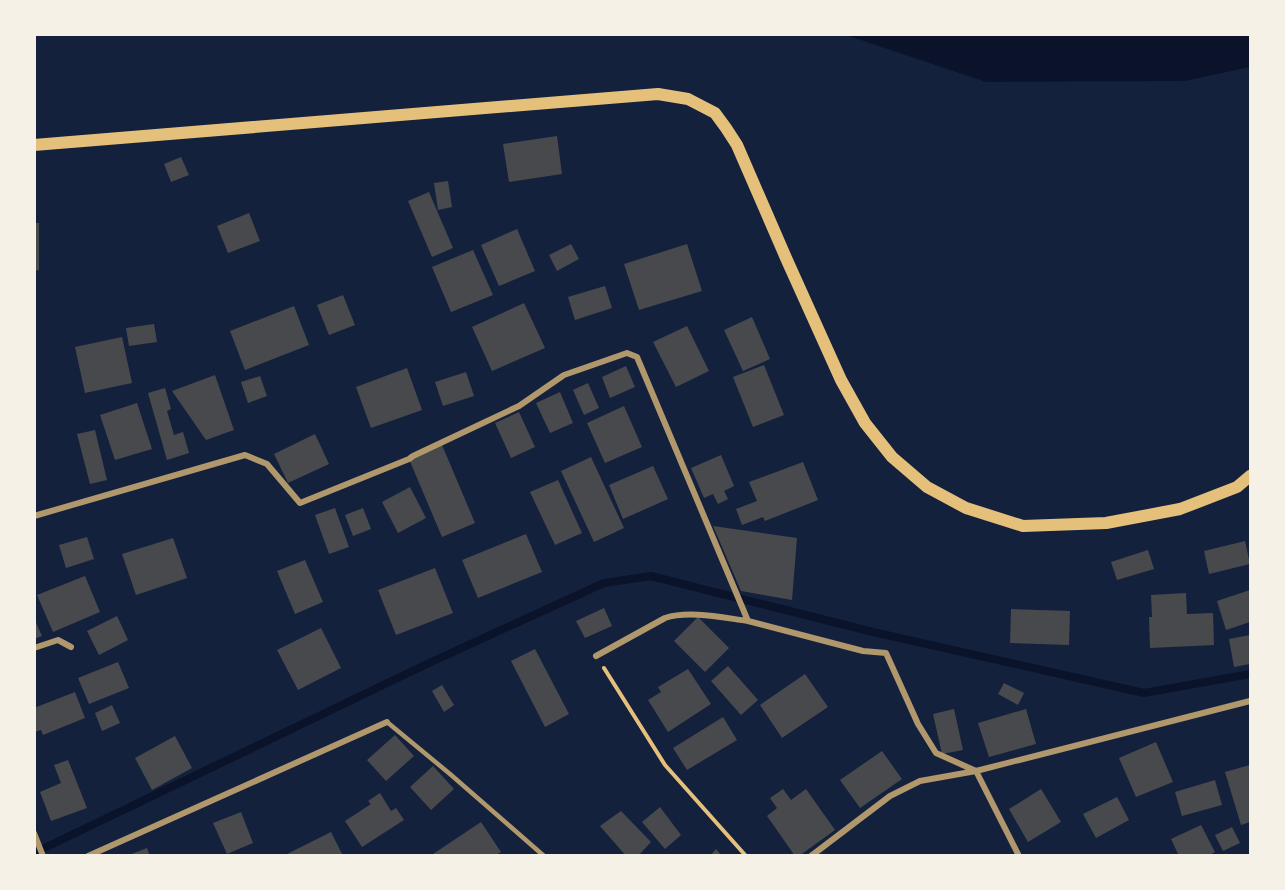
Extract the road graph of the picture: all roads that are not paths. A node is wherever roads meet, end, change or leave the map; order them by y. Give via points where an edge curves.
1 (34, 145) edge
2 (1251, 477) edge
3 (34, 516) edge
4 (748, 621) junction
5 (71, 647) dead end
6 (34, 648) edge
7 (596, 656) road end
8 (1251, 701) edge
9 (387, 722) joint
10 (976, 771) junction
11 (36, 836) edge
12 (43, 855) edge
13 (88, 855) edge
14 (544, 855) edge
15 (811, 855) edge
16 (1019, 855) edge

1 - 2 main road via 658,94 688,99 715,113 737,145 837,370 865,423 892,457 927,488 966,508 1023,526 1106,523 1180,509 1237,487
3 - 4 street via 245,455 267,464 300,503 409,459 519,406 564,375 627,353 637,357
4 - 7 street via 674,615
4 - 10 street via 863,651 886,653 918,724 936,753
5 - 6 street via 58,640
8 - 10 street
9 - 13 street
9 - 14 lane
10 - 15 street via 920,781 890,796
10 - 16 street
11 - 12 street

